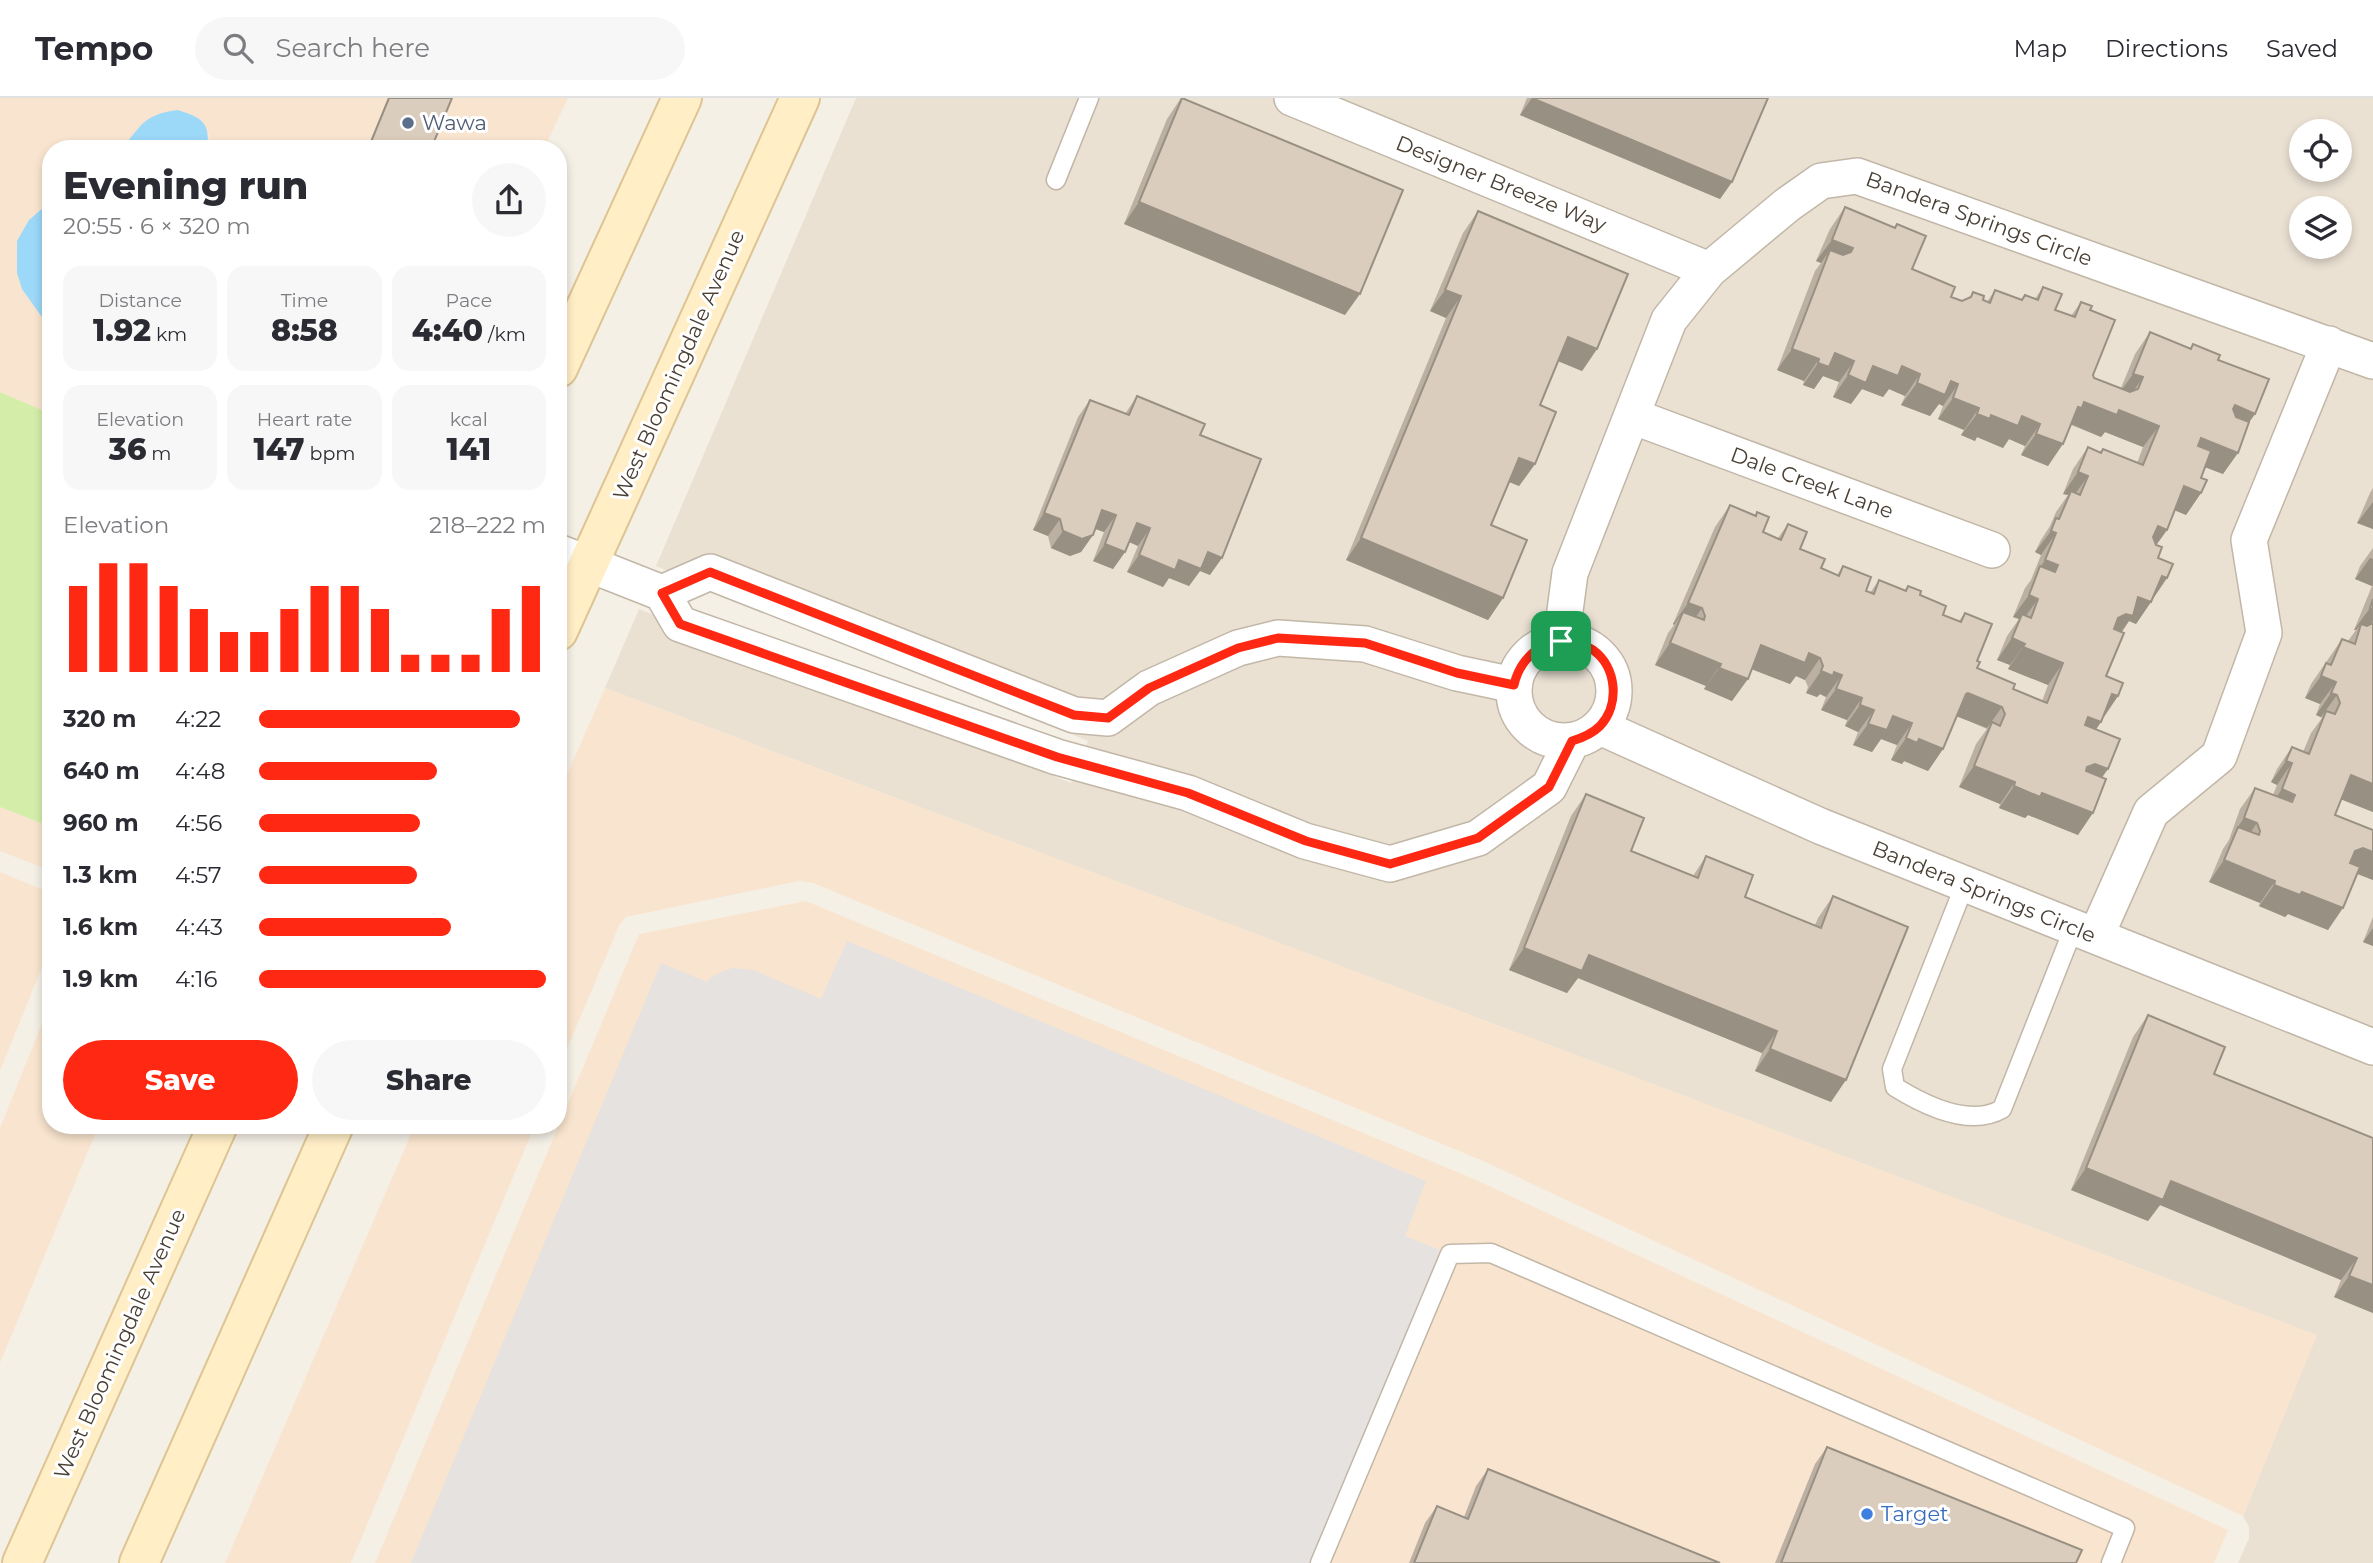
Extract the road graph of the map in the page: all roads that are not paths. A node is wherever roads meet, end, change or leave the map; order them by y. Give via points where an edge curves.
1 (682, 98) edge
2 (800, 98) edge
3 (1089, 98) edge
4 (1292, 98) edge
5 (1056, 180) dead end
6 (1709, 270) junction
7 (2329, 344) junction
8 (567, 348) edge
9 (2373, 361) edge
10 (1632, 416) junction
11 (1992, 550) dead end
12 (574, 558) edge
13 (567, 590) edge
14 (662, 593) junction
15 (1561, 641) junction
16 (1514, 685) junction
17 (1586, 734) junction
18 (1965, 884) junction
19 (2085, 932) junction
20 (2373, 1047) edge
21 (214, 1134) edge
22 (330, 1134) edge
23 (22, 1563) edge
24 (139, 1563) edge
25 (1320, 1563) edge
26 (2111, 1563) edge

1 - 8 main road
2 - 12 main road, West Bloomingdale Avenue
3 - 5 lane
4 - 6 street, Designer Breeze Way
6 - 7 street, Bandera Springs Circle via 1821,181 1857,176
6 - 10 street, Bandera Springs Circle via 1669,320
7 - 9 street, Bandera Springs Circle
7 - 19 street via 2249,540 2264,633 2219,755 2151,812
10 - 11 street, Dale Creek Lane
10 - 15 street, Bandera Springs Circle via 1570,573
12 - 13 main road, West Bloomingdale Avenue
12 - 14 street
14 - 16 street via 710,572 1074,715 1108,718 1149,688 1238,648 1278,638 1365,643 1457,673
14 - 17 street via 680,624 1057,757 1188,793 1306,841 1390,864 1478,838 1549,787
15 - 16 street via 1531,653 1520,665
15 - 17 street via 1593,650 1612,678 1610,712
16 - 17 street via 1518,712 1539,736 1555,741
17 - 18 street, Bandera Springs Circle
18 - 19 street, Bandera Springs Circle
18 - 19 lane via 1892,1069 1895,1087 1919,1101 1969,1116 2002,1109
19 - 20 street, Bandera Springs Circle
21 - 23 main road, West Bloomingdale Avenue
22 - 24 main road
25 - 26 lane via 1450,1254 1491,1254 2124,1528

